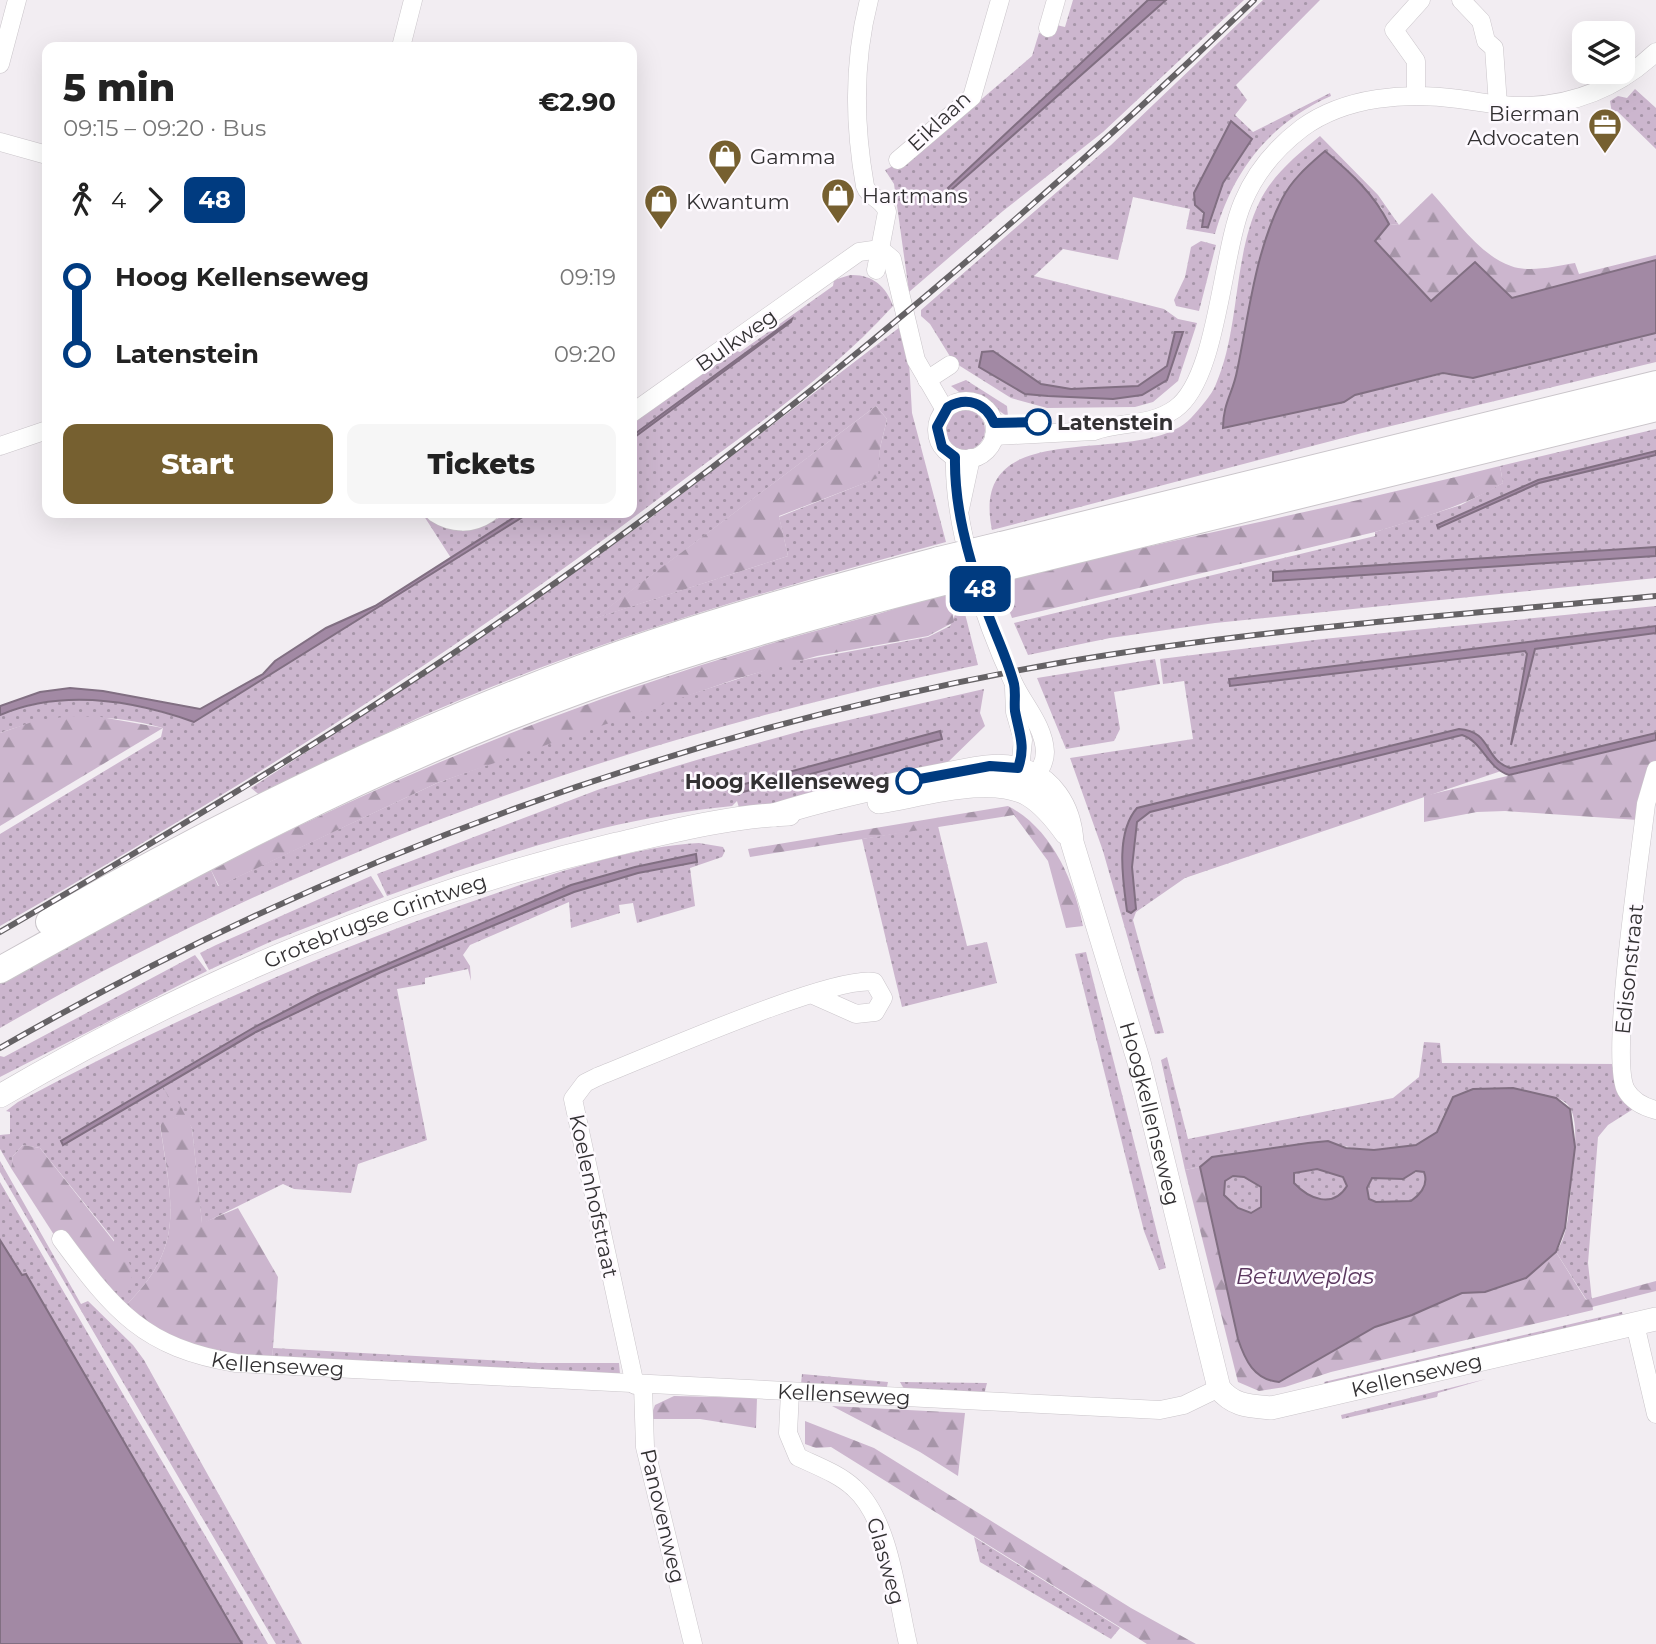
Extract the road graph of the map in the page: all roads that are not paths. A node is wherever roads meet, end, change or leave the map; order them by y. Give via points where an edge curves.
1 (17, 0) edge
2 (414, 0) edge
3 (869, 0) edge
4 (1000, 0) edge
5 (1056, 0) edge
6 (1421, 0) edge
7 (1461, 0) edge
8 (1048, 28) dead end
9 (402, 42) edge
10 (1656, 52) edge
11 (0, 64) edge
12 (1416, 95) junction
13 (1498, 105) junction
14 (0, 142) edge
15 (42, 154) edge
16 (898, 160) dead end
17 (880, 249) junction
18 (839, 268) junction
19 (876, 270) junction
20 (896, 282) junction
21 (1656, 384) edge
22 (950, 406) junction
23 (637, 409) edge
24 (1656, 409) edge
25 (994, 430) junction
26 (42, 432) edge
27 (0, 446) edge
28 (963, 457) junction
29 (444, 518) edge
30 (476, 518) edge
31 (1004, 556) junction
32 (942, 571) junction
33 (1656, 770) edge
34 (1025, 778) junction
35 (0, 950) edge
36 (0, 970) edge
37 (811, 994) dead end
38 (5, 1093) edge
39 (1656, 1110) edge
40 (61, 1238) dead end
41 (1645, 1322) edge
42 (639, 1386) junction
43 (1219, 1388) junction
44 (790, 1392) junction
45 (1656, 1414) edge
46 (693, 1644) edge
47 (908, 1644) edge

1 - 11 street
2 - 9 street
3 - 17 street via 859,50 856,116 865,186 886,206
4 - 16 street, Eiklaan via 972,97
5 - 8 street
6 - 12 street via 1394,30 1416,61
7 - 13 street via 1481,20 1486,41 1493,48
10 - 13 street via 1627,78 1601,89 1535,105
12 - 13 street
12 - 25 street via 1343,107 1314,120 1279,149 1254,182 1243,203 1204,365 1188,397 1158,419 1137,425 1094,431
14 - 15 street
17 - 18 street, Bulkweg via 859,252
17 - 19 street
17 - 20 street via 892,259
18 - 19 street
18 - 23 street, Bulkweg
19 - 20 street
20 - 22 street via 914,352 938,373
21 - 31 highway
22 - 25 street via 977,403 990,413
22 - 28 street via 937,433 942,447
24 - 31 highway
25 - 28 street via 986,451
26 - 27 street
28 - 34 street via 954,490 984,603 1014,685
29 - 30 street via 466,522
31 - 32 highway, bridge
32 - 35 highway via 730,617 501,699 235,821
32 - 36 highway via 720,642 487,727 230,845
33 - 39 street, Edisonstraat via 1646,804 1620,1035 1625,1089 1641,1105
34 - 38 main road, Grotebrugse Grintweg via 990,766 524,867 287,953 122,1029
34 - 43 main road, Hoogkellenseweg via 1052,789 1070,821 1072,842 1139,1062
37 - 42 street, Koelenhofstraat via 597,1077 585,1083 573,1099
40 - 42 street, Kellenseweg via 113,1305 134,1324 170,1346 196,1354 281,1367
41 - 43 main road, Kellenseweg via 1271,1408 1229,1400
41 - 45 street
42 - 44 street, Kellenseweg
42 - 46 street, Panovenweg via 645,1447
43 - 44 street, Kellenseweg via 1184,1405 1160,1410
44 - 47 street, Glasweg via 788,1433 798,1457 844,1479 871,1509 880,1528

